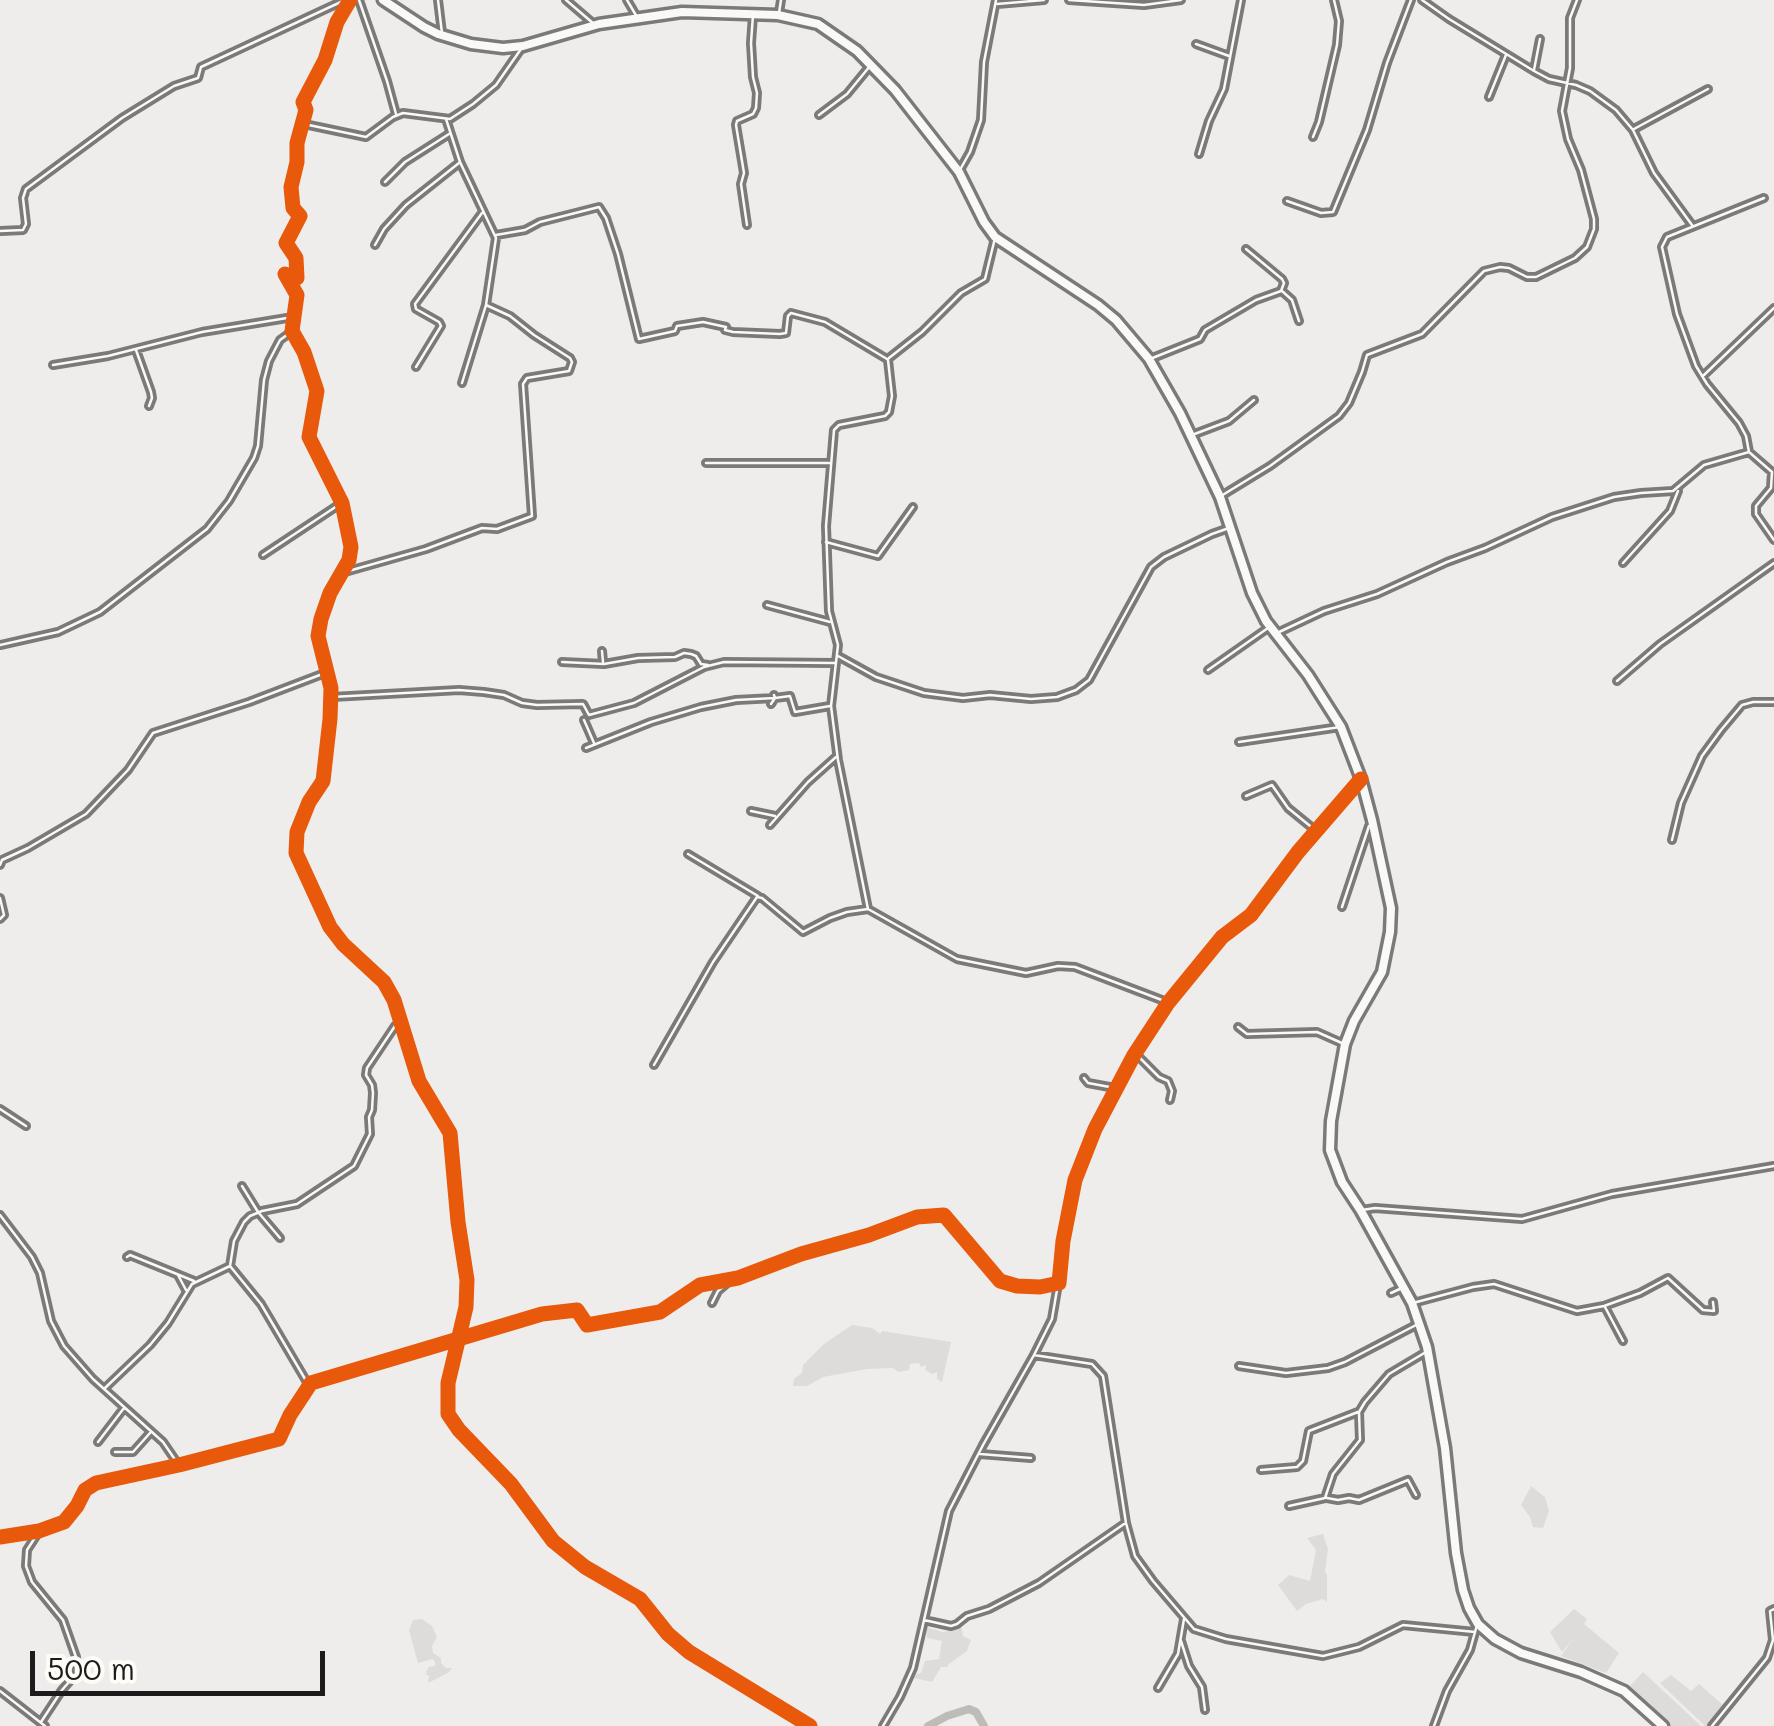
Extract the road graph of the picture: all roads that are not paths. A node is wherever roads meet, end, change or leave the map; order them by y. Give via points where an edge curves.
1 (348, 0) edge
2 (359, 0) edge
3 (383, 0) edge
4 (438, 0) edge
5 (566, 0) edge
6 (628, 0) edge
7 (781, 0) edge
8 (1044, 0) edge
9 (1069, 0) edge
10 (1182, 0) edge
11 (1241, 0) edge
12 (1334, 0) edge
13 (1411, 0) edge
14 (1422, 0) edge
15 (1577, 0) edge
16 (996, 2) edge
17 (753, 14) junction
18 (778, 14) junction
19 (638, 18) junction
20 (595, 26) junction
21 (443, 35) junction
22 (1540, 39) dead end
23 (1196, 44) dead end
24 (523, 46) junction
25 (1507, 54) junction
26 (1230, 57) junction
27 (871, 64) junction
28 (1534, 71) junction
29 (1566, 82) junction
30 (1708, 89) dead end
31 (1489, 97) dead end
32 (396, 115) junction
33 (819, 115) dead end
34 (446, 119) junction
35 (302, 123) junction
36 (1632, 130) junction
37 (450, 133) junction
38 (1313, 137) dead end
39 (1199, 154) dead end
40 (460, 162) junction
41 (959, 172) junction
42 (385, 182) dead end
43 (1764, 198) dead end
44 (1287, 201) dead end
45 (483, 212) junction
46 (747, 224) dead end
47 (1692, 226) junction
48 (0, 231) edge
49 (496, 235) junction
50 (995, 237) junction
51 (375, 244) dead end
52 (1246, 249) dead end
53 (1281, 291) junction
54 (486, 304) junction
55 (1774, 308) edge
56 (295, 316) junction
57 (1298, 320) dead end
58 (292, 331) junction
59 (135, 349) junction
60 (888, 360) junction
61 (1148, 360) junction
62 (53, 365) dead end
63 (416, 367) dead end
64 (1702, 376) junction
65 (462, 383) dead end
66 (1254, 400) dead end
67 (149, 406) dead end
68 (1191, 436) junction
69 (1749, 452) junction
70 (706, 463) dead end
71 (830, 463) junction
72 (1773, 472) edge
73 (1678, 489) junction
74 (1220, 497) junction
75 (342, 503) junction
76 (913, 506) dead end
77 (1230, 528) junction
78 (1774, 540) edge
79 (825, 542) junction
80 (263, 554) dead end
81 (1624, 563) dead end
82 (1774, 564) edge
83 (342, 573) junction
84 (767, 606) dead end
85 (832, 622) junction
86 (1272, 630) junction
87 (0, 644) edge
88 (676, 648) dead end
89 (602, 651) dead end
90 (838, 656) junction
91 (672, 657) junction
92 (562, 662) dead end
93 (604, 664) junction
94 (836, 664) junction
95 (709, 666) junction
96 (1208, 670) dead end
97 (327, 672) junction
98 (1617, 681) dead end
99 (774, 696) junction
100 (330, 697) junction
101 (1774, 702) edge
102 (770, 704) dead end
103 (831, 706) junction
104 (584, 720) dead end
105 (1341, 726) junction
106 (1239, 742) dead end
107 (594, 745) junction
108 (586, 748) dead end
109 (837, 756) junction
110 (1360, 778) junction
111 (1246, 796) dead end
112 (750, 811) dead end
113 (763, 813) junction
114 (776, 816) junction
115 (1372, 820) junction
116 (1316, 830) junction
117 (1672, 840) dead end
118 (688, 854) dead end
119 (0, 865) edge
120 (759, 897) junction
121 (0, 898) edge
122 (1342, 907) dead end
123 (868, 909) junction
124 (0, 919) edge
125 (1168, 1003) junction
126 (401, 1023) junction
127 (1238, 1027) dead end
128 (1345, 1044) junction
129 (1136, 1053) junction
130 (654, 1065) dead end
131 (1084, 1078) dead end
132 (1116, 1088) junction
133 (1170, 1100) dead end
134 (0, 1109) edge
135 (26, 1126) dead end
136 (1774, 1166) edge
137 (242, 1186) dead end
138 (1361, 1211) junction
139 (258, 1212) junction
140 (0, 1215) edge
141 (280, 1238) dead end
142 (128, 1257) dead end
143 (230, 1266) junction
144 (176, 1272) junction
145 (732, 1279) junction
146 (196, 1282) junction
147 (1059, 1283) junction
148 (1403, 1288) junction
149 (186, 1291) junction
150 (1391, 1293) dead end
151 (1714, 1302) dead end
152 (712, 1303) dead end
153 (1412, 1304) junction
154 (1604, 1306) junction
155 (1420, 1324) junction
156 (458, 1339) junction
157 (1623, 1342) dead end
158 (1428, 1352) junction
159 (1034, 1355) junction
160 (1239, 1366) dead end
161 (309, 1385) junction
162 (105, 1388) junction
163 (125, 1406) junction
164 (1360, 1412) junction
165 (107, 1419) dead end
166 (111, 1424) junction
167 (151, 1432) junction
168 (98, 1442) dead end
169 (127, 1443) dead end
170 (123, 1451) junction
171 (114, 1452) dead end
172 (978, 1454) junction
173 (1030, 1458) dead end
174 (179, 1465) junction
175 (1261, 1470) dead end
176 (1416, 1495) dead end
177 (1325, 1498) junction
178 (1289, 1506) dead end
179 (1126, 1523) junction
180 (39, 1531) junction
181 (0, 1537) edge
182 (1774, 1609) edge
183 (1184, 1618) junction
184 (924, 1620) junction
185 (1476, 1628) junction
186 (1181, 1640) junction
187 (1158, 1688) dead end
188 (0, 1691) edge
189 (1205, 1710) dead end
190 (43, 1724) edge
191 (810, 1726) edge
192 (882, 1726) edge
193 (1434, 1726) edge
194 (1664, 1726) edge
195 (1712, 1726) edge

1 - 35 street via 303,102
1 - 48 street via 201,67 198,78 122,118 26,189 24,230
2 - 32 street
3 - 21 main road
4 - 21 street
5 - 20 street
6 - 19 street
7 - 18 street
8 - 16 street
9 - 10 street
11 - 26 street
12 - 38 street via 1338,45
13 - 44 street via 1333,212
14 - 25 street
15 - 29 street
16 - 41 street via 979,132
17 - 18 main road
17 - 19 main road
17 - 46 street via 756,108 736,125
18 - 27 main road via 818,24
19 - 20 main road
20 - 24 main road
21 - 24 main road via 482,46
22 - 28 street
23 - 26 street
24 - 34 street via 496,86
25 - 28 street
25 - 31 street
26 - 39 street
27 - 33 street via 848,94
27 - 41 main road
28 - 29 street
29 - 36 street via 1606,102
29 - 74 street via 1562,118 1594,219 1587,247 1536,277 1510,268 1484,272 1422,334 1368,353 1340,416
30 - 36 street
32 - 34 street
32 - 35 street via 366,137
34 - 37 street
35 - 56 street via 291,187 300,216 286,243 296,258 297,278 285,274 297,295
36 - 47 street
37 - 40 street
37 - 42 street
40 - 45 street
40 - 51 street via 406,205
41 - 50 main road
43 - 47 street
45 - 49 street
45 - 63 street via 416,304 441,326
47 - 64 street via 1662,246 1677,314
49 - 54 street
49 - 60 street via 599,207 639,340 703,322 733,332 786,333 791,314 825,322
50 - 60 street via 985,278
50 - 61 main road via 1107,312
52 - 53 street via 1282,279
53 - 57 street
53 - 61 street via 1207,328 1200,339
54 - 65 street
54 - 83 street via 572,362 569,371 523,384 532,516
55 - 64 street
56 - 58 street
56 - 59 street
58 - 75 street via 317,391 310,441
58 - 87 street via 269,361 254,458 206,529 100,612 58,632
59 - 62 street
59 - 67 street via 151,392
60 - 71 street via 889,412 836,427
61 - 68 main road
64 - 69 street via 1739,423
66 - 68 street via 1230,421
68 - 74 main road
69 - 72 street
69 - 73 street via 1704,465
70 - 71 street
71 - 79 street
72 - 78 street via 1772,488 1756,514
73 - 81 street via 1670,512
73 - 86 street via 1614,498 1552,517 1377,594
74 - 77 main road
75 - 80 street
75 - 83 street via 351,546
76 - 79 street via 878,556
77 - 86 main road
77 - 90 street via 1151,567 1089,680 1056,698 924,693
79 - 85 street
82 - 98 street
83 - 97 street via 318,636
84 - 85 street
85 - 90 street
86 - 96 street
86 - 105 main road
88 - 91 street
89 - 93 street
90 - 94 street
91 - 93 street
91 - 95 street via 691,654
92 - 93 street
94 - 95 street
94 - 103 street
95 - 100 street via 634,703 589,715 584,704 537,706 472,691
97 - 100 street
97 - 119 street via 153,734 86,814
99 - 102 street
99 - 103 street via 790,696 795,712
99 - 107 street via 700,706
100 - 126 street via 323,781 297,832 296,853 330,927 384,982
101 - 117 street via 1742,705 1721,730 1680,802
103 - 109 street
104 - 107 street
105 - 106 street
105 - 110 main road
107 - 108 street
109 - 114 street
109 - 123 street
110 - 115 main road
110 - 116 street
111 - 116 street via 1272,785
112 - 113 street
113 - 114 street
113 - 114 street via 769,823
115 - 122 street
115 - 128 main road via 1392,908 1390,932 1382,972
116 - 125 street via 1251,915 1222,936
118 - 120 street
120 - 123 street via 803,932
120 - 130 street
121 - 124 street
123 - 125 street via 957,960 1026,972 1075,968
125 - 129 street
126 - 139 street via 367,1068 370,1134 354,1166 297,1204
126 - 156 street via 419,1081 450,1132 468,1280
127 - 128 street via 1247,1034 1317,1032
128 - 138 main road via 1330,1150
129 - 132 street
129 - 133 street via 1168,1081
131 - 132 street
132 - 147 street via 1075,1180
134 - 135 street
136 - 138 street via 1612,1194 1522,1219
137 - 139 street
138 - 148 main road
139 - 141 street
139 - 143 street via 239,1230
140 - 162 street via 40,1273 64,1346
142 - 144 street
143 - 146 street
143 - 161 street
144 - 146 street
144 - 149 street
145 - 147 street via 932,1214 944,1215 1000,1281 1040,1288
145 - 152 street
145 - 156 street via 700,1285 660,1312 587,1325 578,1310 542,1314
146 - 149 street
147 - 159 street via 1052,1319
148 - 150 street
148 - 153 main road
149 - 162 street via 150,1346
151 - 154 street via 1714,1311 1703,1310 1668,1278
153 - 154 street via 1494,1284 1577,1311
153 - 155 main road
154 - 157 street
155 - 158 main road
155 - 160 street via 1328,1368 1286,1373
156 - 161 street
156 - 191 street via 448,1414 553,1541 640,1599 689,1652
158 - 164 street via 1389,1374
158 - 185 main road via 1462,1590
159 - 172 street
159 - 179 street via 1092,1364 1103,1376
161 - 174 street via 279,1439
162 - 163 street
163 - 166 street
163 - 167 street
164 - 175 street via 1309,1432 1297,1467
164 - 177 street via 1360,1440 1332,1474
165 - 166 street
166 - 168 street
167 - 170 street via 133,1452
167 - 174 street
169 - 170 street
170 - 171 street
172 - 173 street
172 - 184 street via 950,1512
174 - 180 street via 96,1483 64,1522
176 - 177 street via 1408,1480 1358,1500
177 - 178 street
179 - 183 street via 1136,1556
179 - 184 street via 988,1610 957,1624
180 - 181 street
180 - 190 street via 26,1566 64,1620 76,1657 76,1674
182 - 195 street via 1766,1658
183 - 185 street via 1194,1629 1226,1639 1323,1656 1403,1625
183 - 186 street
184 - 192 street via 913,1668
185 - 193 street
185 - 194 main road via 1624,1691
186 - 187 street
186 - 189 street
188 - 190 street

